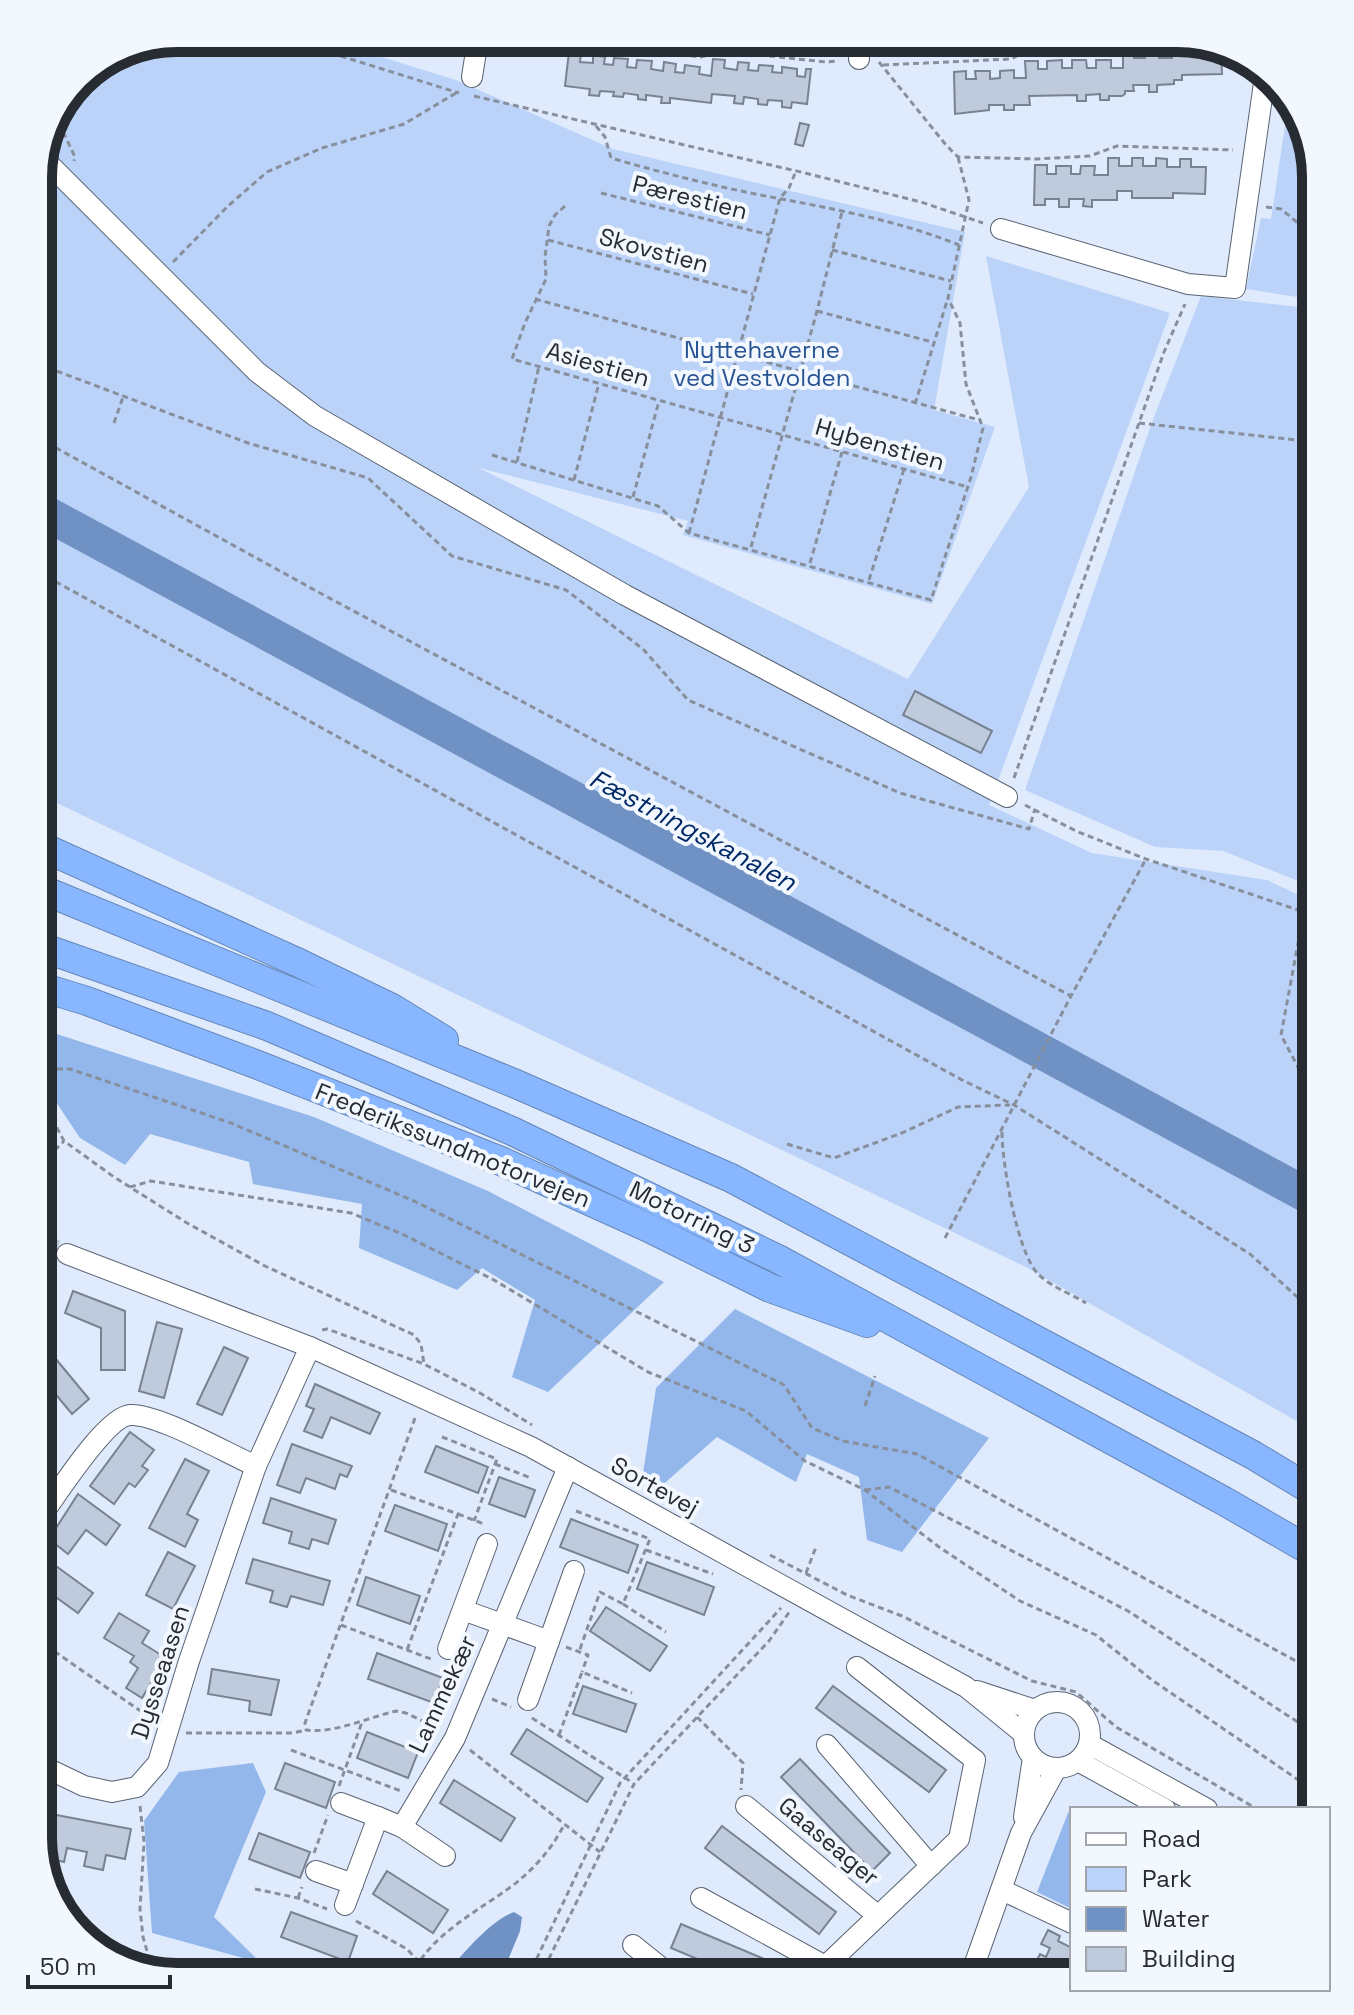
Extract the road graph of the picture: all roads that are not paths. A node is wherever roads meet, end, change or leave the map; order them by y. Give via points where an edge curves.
1 (476, 52) edge
2 (472, 77) road end
3 (1263, 88) edge
4 (52, 167) edge
5 (1001, 229) road end
6 (1007, 797) road end
7 (52, 851) edge
8 (52, 894) edge
9 (52, 951) edge
10 (52, 990) edge
11 (516, 1084) junction
12 (67, 1254) tunnel mouth
13 (310, 1347) junction
14 (952, 1353) junction
15 (256, 1466) junction
16 (568, 1467) junction
17 (1302, 1485) edge
18 (52, 1501) edge
19 (487, 1544) dead end
20 (1302, 1546) edge
21 (574, 1571) dead end
22 (463, 1610) junction
23 (502, 1624) junction
24 (549, 1641) junction
25 (442, 1655) road end
26 (857, 1667) dead end
27 (966, 1687) junction
28 (522, 1707) road end
29 (1035, 1710) junction
30 (1024, 1734) junction
31 (827, 1745) dead end
32 (1084, 1752) junction
33 (1033, 1758) junction
34 (1056, 1769) junction
35 (52, 1771) edge
36 (341, 1803) dead end
37 (746, 1806) road end
38 (1162, 1807) edge
39 (1203, 1807) edge
40 (378, 1817) junction
41 (402, 1827) junction
42 (1021, 1833) junction
43 (445, 1856) dead end
44 (931, 1866) junction
45 (316, 1871) dead end
46 (353, 1884) junction
47 (1002, 1890) junction
48 (701, 1898) dead end
49 (345, 1905) dead end
50 (878, 1916) junction
51 (1070, 1922) edge
52 (633, 1945) dead end
53 (656, 1963) edge
54 (806, 1963) edge
55 (829, 1963) edge
56 (975, 1963) edge

1 - 2 street
3 - 5 street via 1235,288 1197,285
4 - 6 street via 257,372 315,416 625,595
7 - 11 highway via 392,1008
8 - 11 highway
9 - 14 highway, Motorring 3 via 267,1026 512,1131 778,1259
10 - 14 highway, Frederikssundmotorvejen via 501,1161 770,1288
11 - 17 highway, Motorring 3 via 731,1178
12 - 13 street, Sortevej
13 - 15 street, Dysseaasen
13 - 16 street, Sortevej
14 - 20 highway, Motorring 3
15 - 18 street via 150,1417 127,1415 104,1429
15 - 35 street, Dysseaasen via 158,1763 137,1787 112,1792
16 - 23 street, Lammekær
16 - 27 street, Sortevej
19 - 22 street
21 - 24 street
22 - 23 street
22 - 25 street
23 - 24 street
23 - 41 street, Lammekær via 455,1738
24 - 28 street
26 - 44 street, Gaaseager via 975,1760 959,1839
27 - 29 street, Sortevej
27 - 30 street, Sortevej
29 - 30 street
29 - 32 street via 1055,1702 1075,1707 1088,1723
30 - 33 street
31 - 44 street
32 - 34 street
32 - 38 street
32 - 39 street
33 - 34 street
33 - 42 street
34 - 42 street
36 - 40 street
37 - 50 street, Gaaseager
40 - 41 street
40 - 46 street
41 - 43 street
42 - 47 street
44 - 50 street, Gaaseager
45 - 46 street
46 - 49 street
47 - 51 street
47 - 56 street
48 - 54 street, Gaaseager
50 - 55 street, Gaaseager
52 - 53 street

